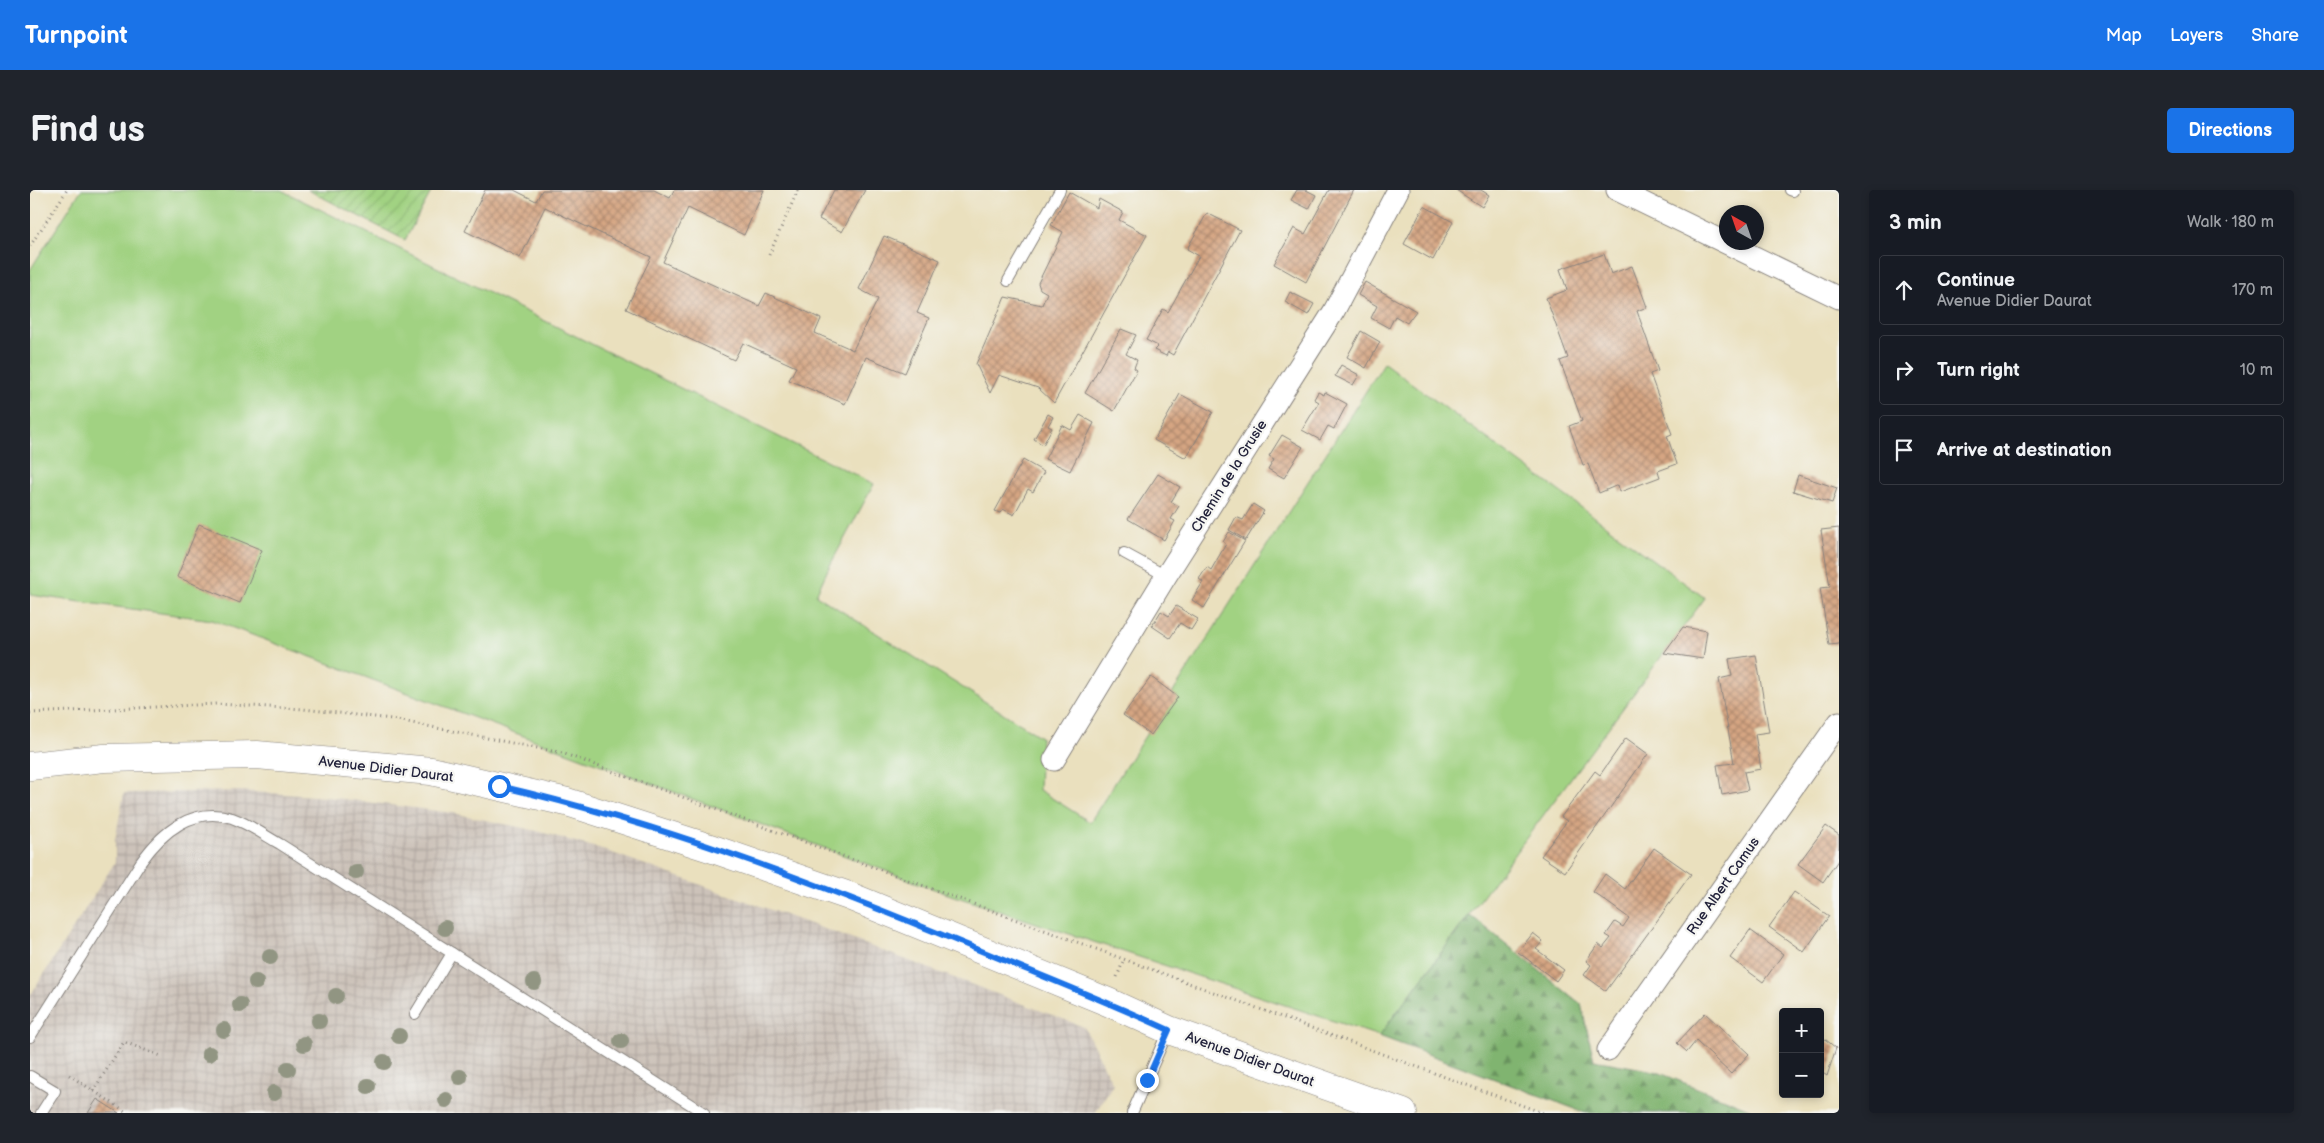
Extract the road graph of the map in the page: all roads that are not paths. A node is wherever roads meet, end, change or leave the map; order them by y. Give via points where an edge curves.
1 (1060, 190) edge
2 (1398, 190) edge
3 (1617, 190) edge
4 (1008, 281) dead end
5 (1839, 298) edge
6 (1124, 553) dead end
7 (1166, 576) junction
8 (1839, 722) edge
9 (1054, 760) dead end
10 (30, 766) edge
11 (452, 954) junction
12 (415, 1014) dead end
13 (1169, 1030) junction
14 (30, 1037) edge
15 (1608, 1050) dead end
16 (30, 1076) edge
17 (41, 1113) edge
18 (704, 1113) edge
19 (1132, 1113) edge
20 (1403, 1113) edge

1 - 4 lane
2 - 7 street, Chemin de la Grusie via 1334,311
3 - 5 street
6 - 7 lane
7 - 9 street, Chemin de la Grusie
8 - 15 street, Rue Albert Camus
10 - 13 main road, Avenue Didier Daurat via 104,758 257,754 431,771 567,802 848,896
11 - 12 lane
11 - 14 lane via 245,824 220,816 198,817 170,828 150,848
11 - 18 lane
13 - 19 lane
13 - 20 main road, Avenue Didier Daurat
16 - 17 lane via 55,1091

